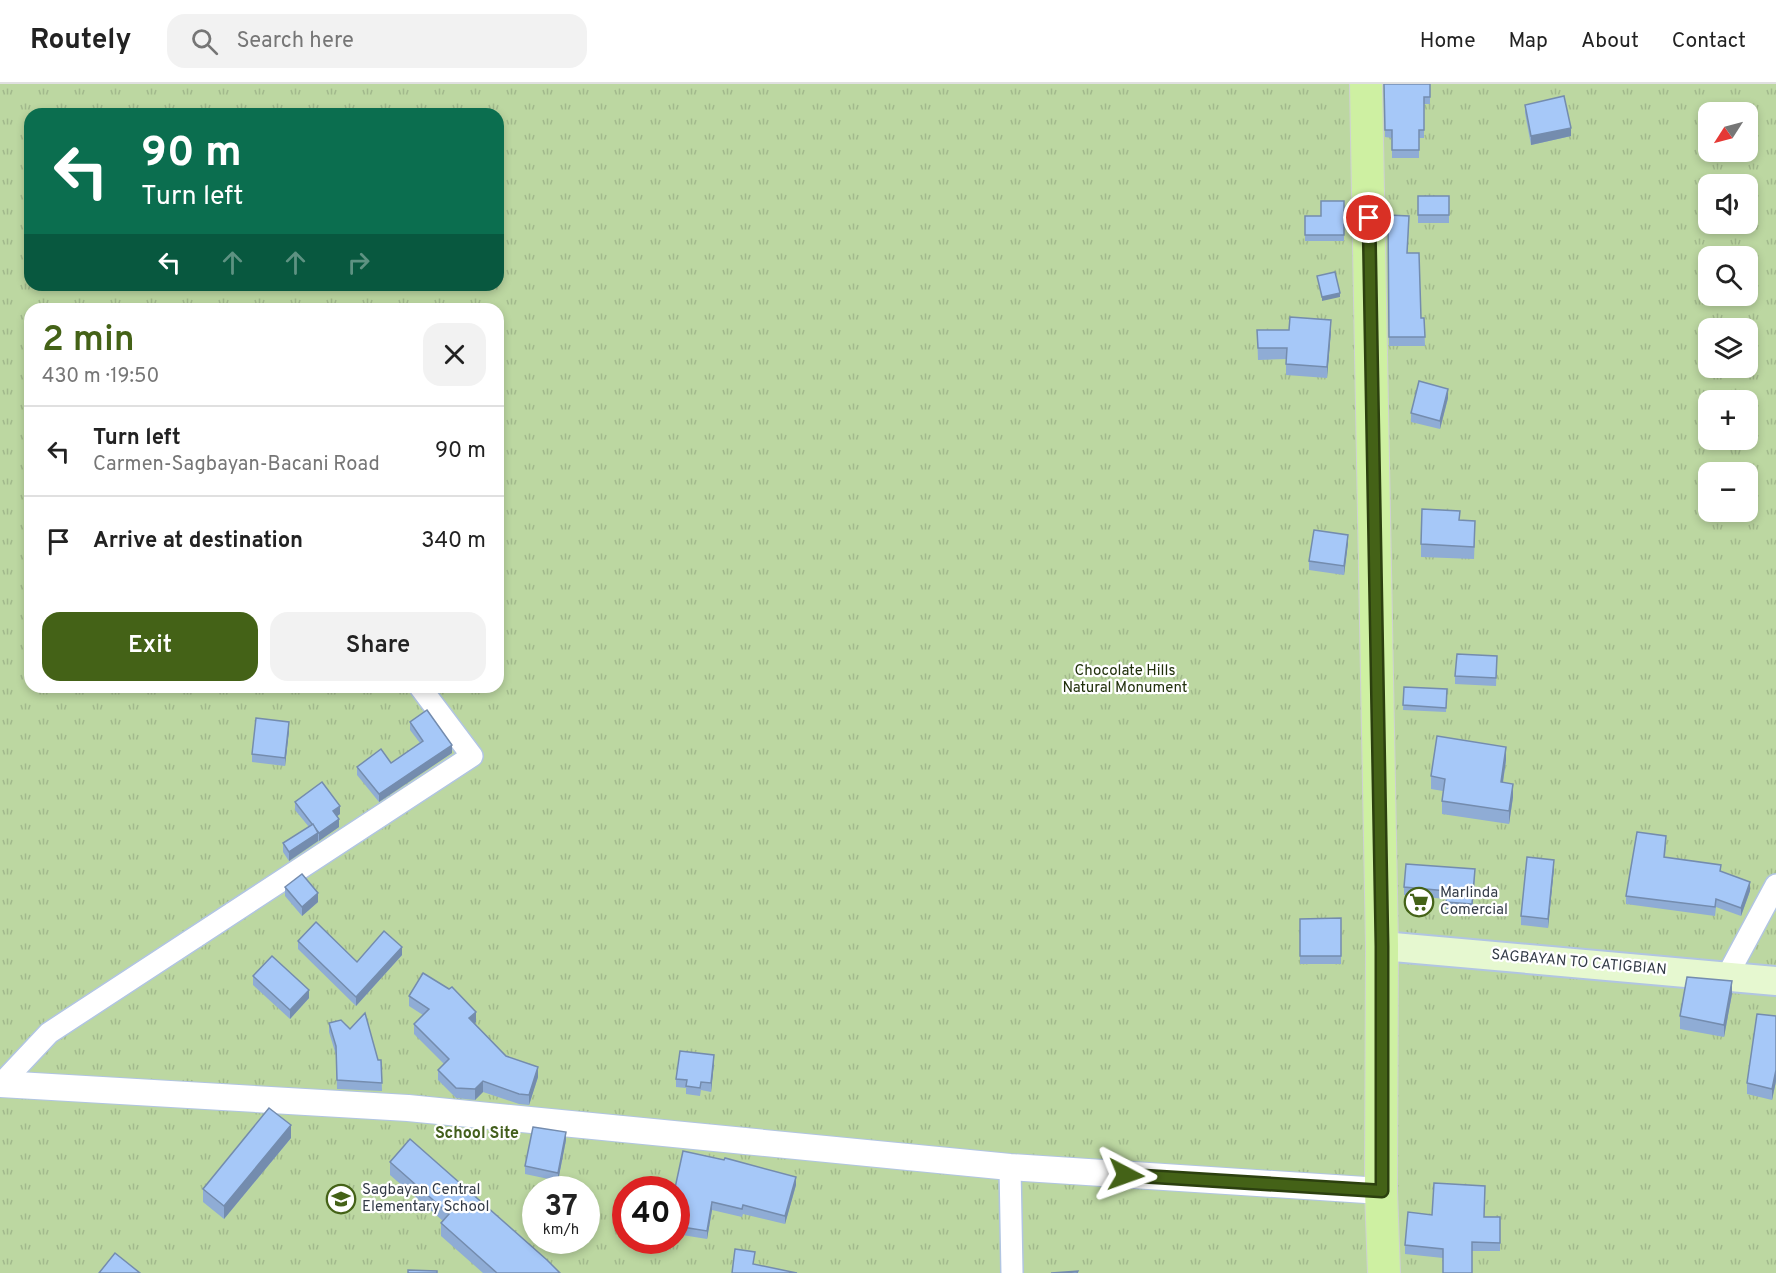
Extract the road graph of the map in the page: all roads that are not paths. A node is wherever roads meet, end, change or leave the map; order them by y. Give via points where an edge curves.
1 (1366, 84) edge
2 (425, 693) edge
3 (1776, 885) edge
4 (1382, 946) junction
5 (1727, 976) junction
6 (1776, 981) edge
7 (0, 1084) edge
8 (1010, 1167) junction
9 (1382, 1191) junction
10 (1012, 1273) edge
11 (1384, 1273) edge

1 - 4 main road
2 - 7 street via 472,756 49,1033
3 - 5 street
4 - 5 main road, SAGBAYAN TO CATIGBIAN
4 - 9 main road
5 - 6 main road, SAGBAYAN TO CATIGBIAN
7 - 8 street via 408,1108
8 - 9 street
8 - 10 street
9 - 11 main road

